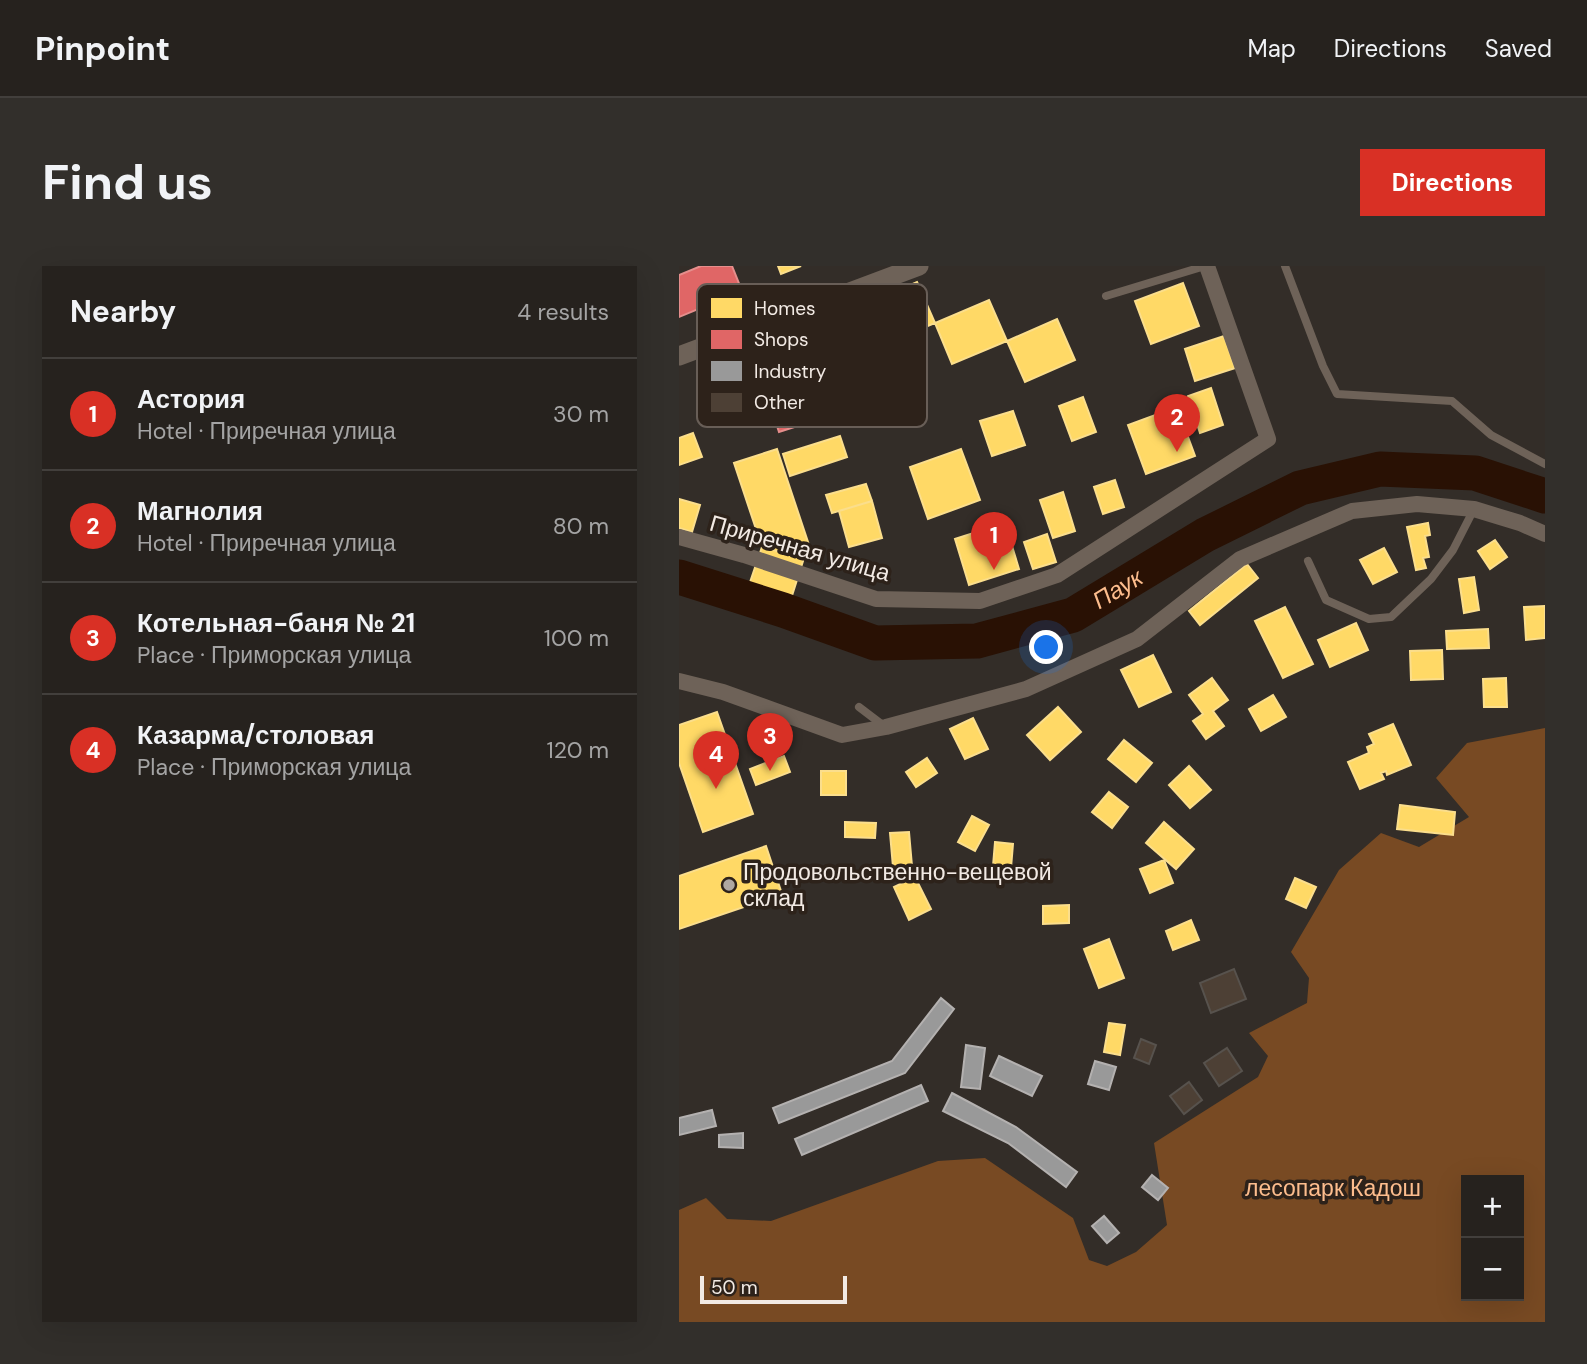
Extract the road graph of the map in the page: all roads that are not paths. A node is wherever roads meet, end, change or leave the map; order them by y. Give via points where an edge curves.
1 (919, 266) edge
2 (1206, 266) edge
3 (1285, 266) edge
4 (871, 284) edge
5 (1106, 296) dead end
6 (697, 349) edge
7 (679, 356) edge
8 (1545, 464) edge
9 (1474, 509) junction
10 (1545, 534) edge
11 (679, 537) edge
12 (1308, 561) dead end
13 (679, 681) edge
14 (859, 707) dead end
15 (886, 727) junction

1 - 4 street
2 - 5 lane
2 - 11 street, Приречная улица via 1268,439 1057,575 980,600 876,599
3 - 8 lane via 1337,394 1453,401 1491,435
6 - 7 street
9 - 10 street
9 - 12 lane via 1453,550 1431,579 1391,617 1369,619 1326,600
9 - 15 street via 1416,503 1352,511 1240,559 1137,639 1026,689
13 - 15 street via 842,735
14 - 15 lane

